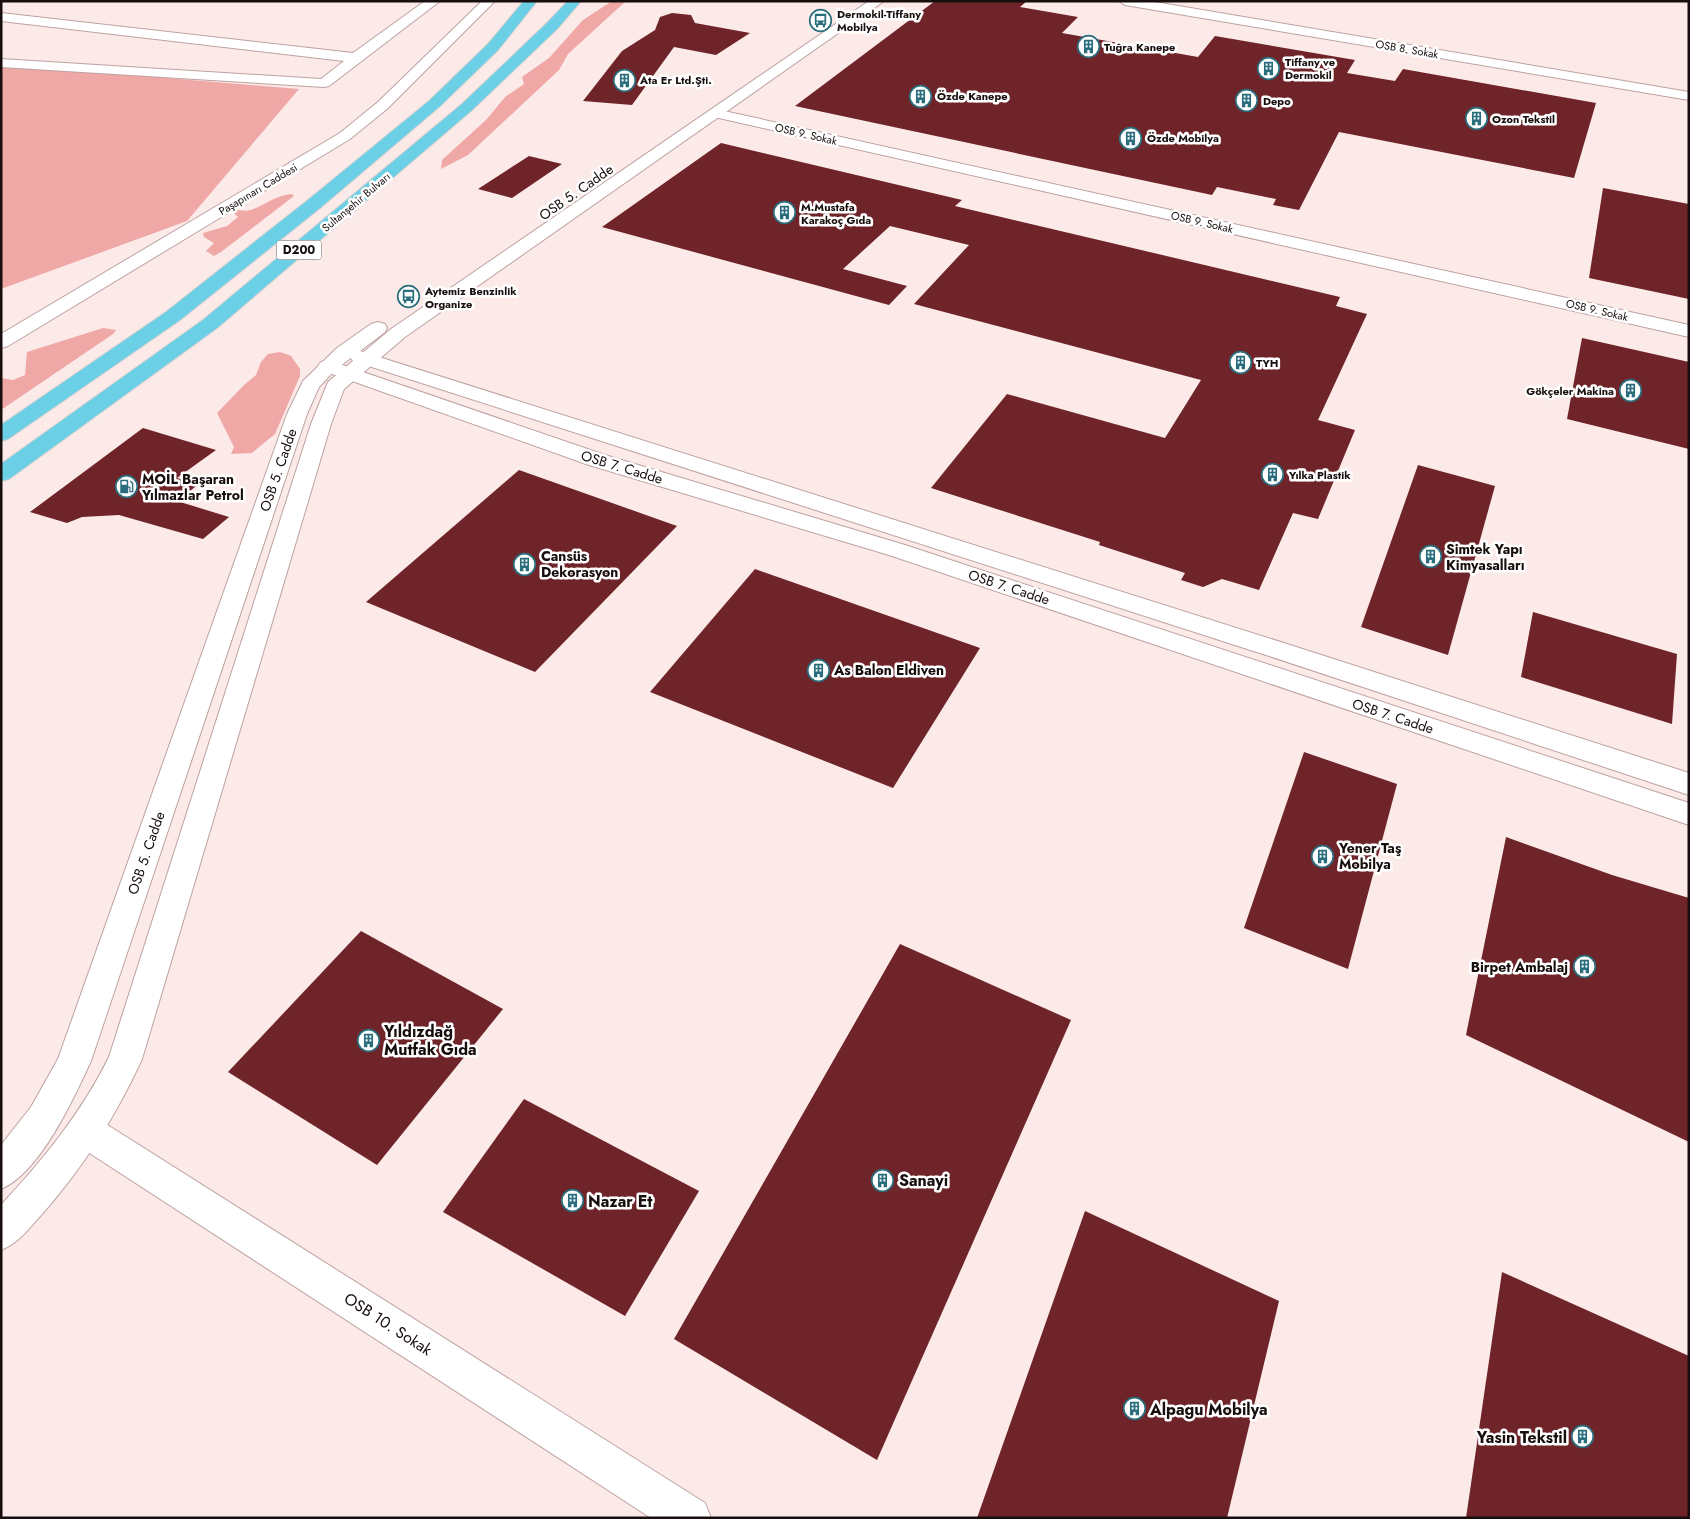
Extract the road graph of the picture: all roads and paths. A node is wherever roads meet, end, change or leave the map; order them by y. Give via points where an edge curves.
1 (434, 1) edge
2 (489, 1) edge
3 (531, 1) edge
4 (575, 1) edge
5 (586, 1) edge
6 (855, 1) edge
7 (878, 1) edge
8 (1125, 1) edge
9 (1, 16) edge
10 (552, 26) junction
11 (358, 58) junction
12 (1, 63) edge
13 (1689, 96) edge
14 (715, 113) junction
15 (1689, 331) edge
16 (1, 342) edge
17 (347, 362) junction
18 (1, 436) edge
19 (1, 474) edge
20 (1689, 784) edge
21 (1689, 814) edge
22 (86, 1131) junction
23 (1, 1171) edge
24 (1, 1232) edge
25 (690, 1518) edge

1 - 11 street
2 - 16 street, Paşapınarı Caddesi via 383,106 345,136
3 - 18 highway, Sultanşehir Bulvarı / D200 via 493,47 434,104 314,204 173,316
4 - 10 highway, Sultanşehir Bulvarı / D200
5 - 10 highway
6 - 17 street, OSB 5. Cadde via 693,110
7 - 14 street
8 - 13 street, OSB 8. Sokak
9 - 11 street
10 - 19 highway, Sultanşehir Bulvarı / D200 via 467,107 210,324
11 - 12 street via 324,83
14 - 15 street, OSB 9. Sokak
14 - 17 street via 398,333
17 - 20 street, OSB 7. Cadde via 1268,647
17 - 21 street, OSB 7. Cadde via 597,460 898,550
17 - 22 street via 320,424 125,1059
17 - 23 street, OSB 5. Cadde via 310,385 297,414 74,1061 44,1120
22 - 24 street
22 - 25 street, OSB 10. Sokak

